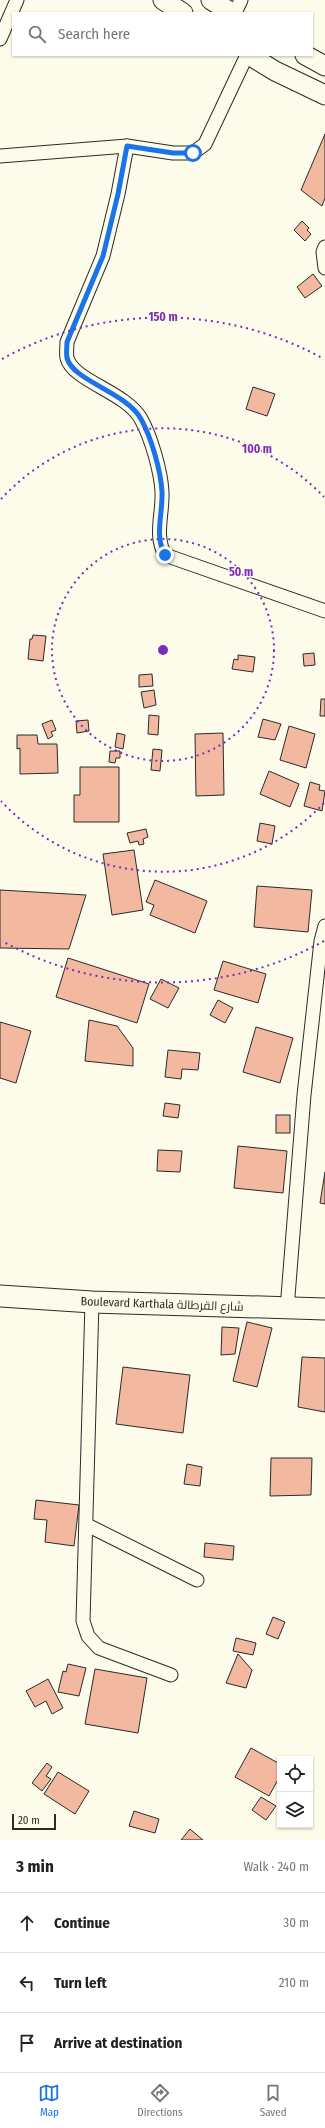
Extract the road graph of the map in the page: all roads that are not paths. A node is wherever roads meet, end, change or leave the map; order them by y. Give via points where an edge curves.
1 (18, 0) edge
2 (163, 0) edge
3 (211, 0) edge
4 (241, 0) edge
5 (12, 12) edge
6 (181, 12) edge
7 (231, 12) edge
8 (234, 12) edge
9 (12, 13) edge
10 (0, 39) edge
11 (248, 56) edge
12 (250, 56) edge
13 (307, 56) edge
14 (325, 66) edge
15 (325, 95) edge
16 (127, 146) junction
17 (0, 156) edge
18 (325, 247) edge
19 (325, 268) edge
20 (325, 611) edge
21 (325, 926) edge
22 (0, 1296) edge
23 (92, 1302) junction
24 (287, 1309) junction
25 (325, 1309) edge
26 (87, 1525) junction
27 (197, 1580) dead end
28 (171, 1675) dead end

1 - 5 street
2 - 6 main road
3 - 7 main road
4 - 8 street
9 - 10 street
11 - 16 street via 205,144 193,153 173,153
12 - 15 main road
13 - 14 main road
16 - 17 street
16 - 20 street via 103,256 67,342 67,358 74,371 124,400 140,418 154,452 162,492 160,544 165,555
18 - 19 street
21 - 24 street via 321,941 304,1095
22 - 23 main road, Boulevard Karthala شارع القرطالة
23 - 24 main road, Boulevard Karthala شارع القرطالة
23 - 26 street
24 - 25 main road, Boulevard Karthala شارع القرطالة
26 - 27 street
26 - 28 street via 83,1621 88,1636 99,1648

